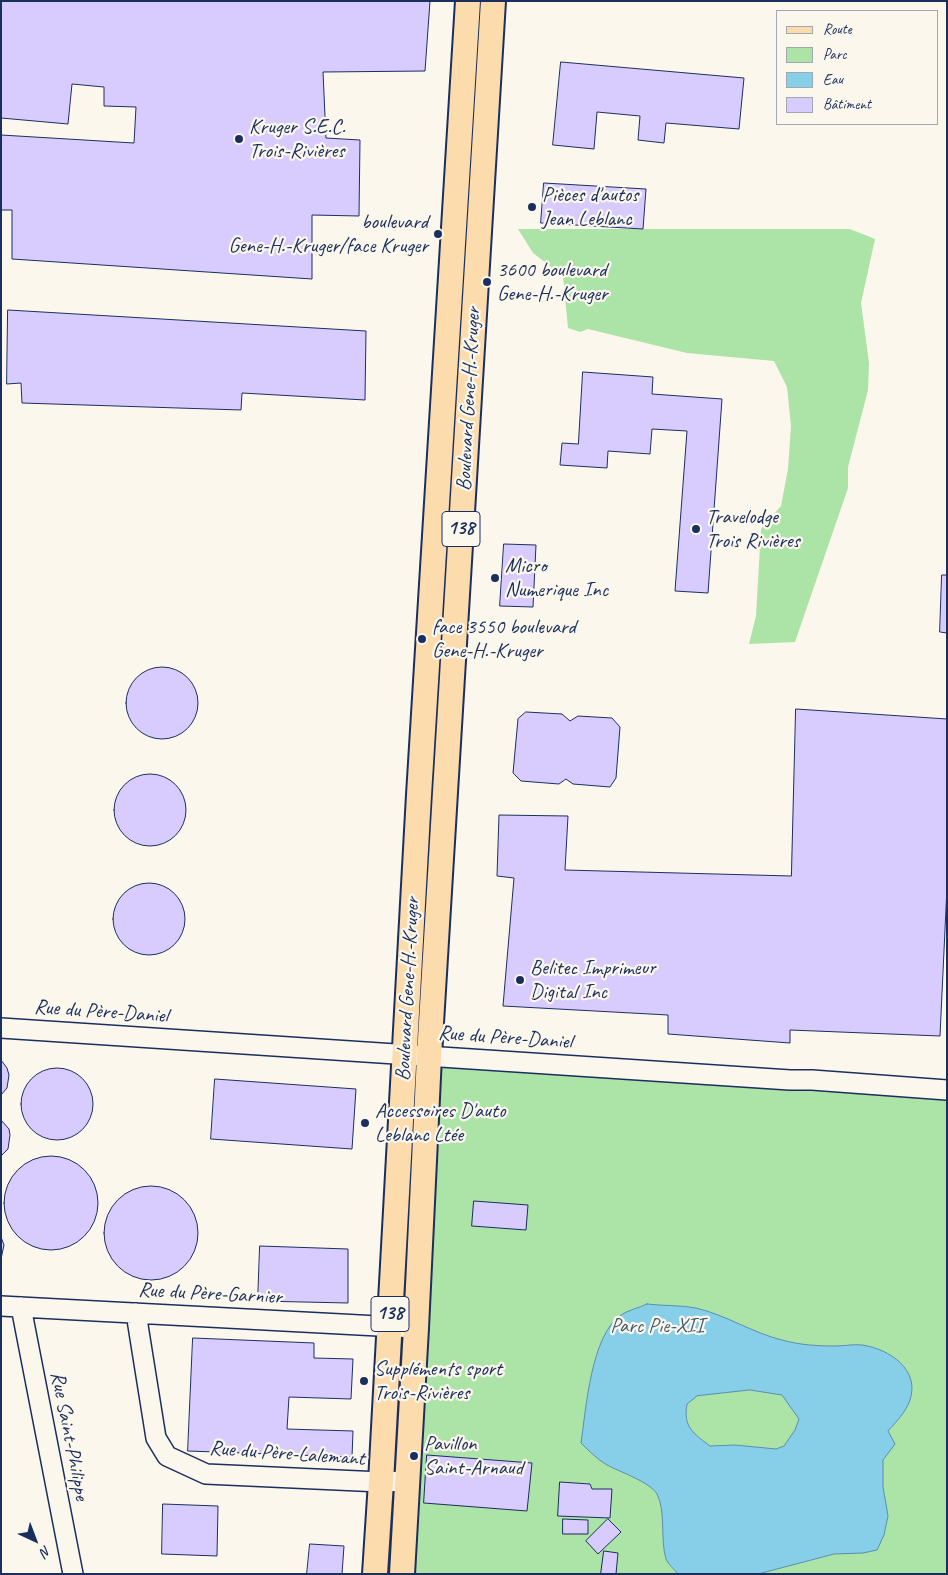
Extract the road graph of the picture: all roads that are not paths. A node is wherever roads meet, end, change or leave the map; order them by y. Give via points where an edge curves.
1 (468, 1) edge
2 (493, 1) edge
3 (419, 794) junction
4 (445, 796) junction
5 (1, 1028) edge
6 (405, 1054) junction
7 (429, 1056) junction
8 (947, 1090) edge
9 (1, 1306) edge
10 (21, 1307) junction
11 (136, 1313) junction
12 (390, 1326) junction
13 (416, 1328) junction
14 (381, 1482) junction
15 (406, 1482) junction
16 (73, 1574) edge
17 (374, 1574) edge
18 (402, 1574) edge

1 - 3 main road, Boulevard Gene-H.-Kruger / 138
2 - 4 main road, Boulevard Gene-H.-Kruger / 138
3 - 4 street
3 - 6 main road, Boulevard Gene-H.-Kruger / 138
4 - 7 main road, Boulevard Gene-H.-Kruger / 138
5 - 6 street, Rue du Père-Daniel
6 - 7 street, Rue du Père-Daniel
6 - 12 main road, Boulevard Gene-H.-Kruger / 138
7 - 8 street, Rue du Père-Daniel
7 - 13 main road, Boulevard Gene-H.-Kruger / 138
9 - 10 street, Rue du Père-Garnier
10 - 11 street, Rue du Père-Garnier
10 - 16 street, Rue Saint-Philippe
11 - 12 street, Rue du Père-Garnier
11 - 14 street, Rue du Père-Lalemant via 156,1438 167,1456 206,1474
12 - 13 street, Rue du Père-Garnier
12 - 14 main road, Boulevard Gene-H.-Kruger / 138
13 - 15 main road, Boulevard Gene-H.-Kruger / 138
14 - 15 street, Rue du Père-Lalemant
14 - 17 main road, Boulevard Gene-H.-Kruger / 138
15 - 18 main road, Boulevard Gene-H.-Kruger / 138

